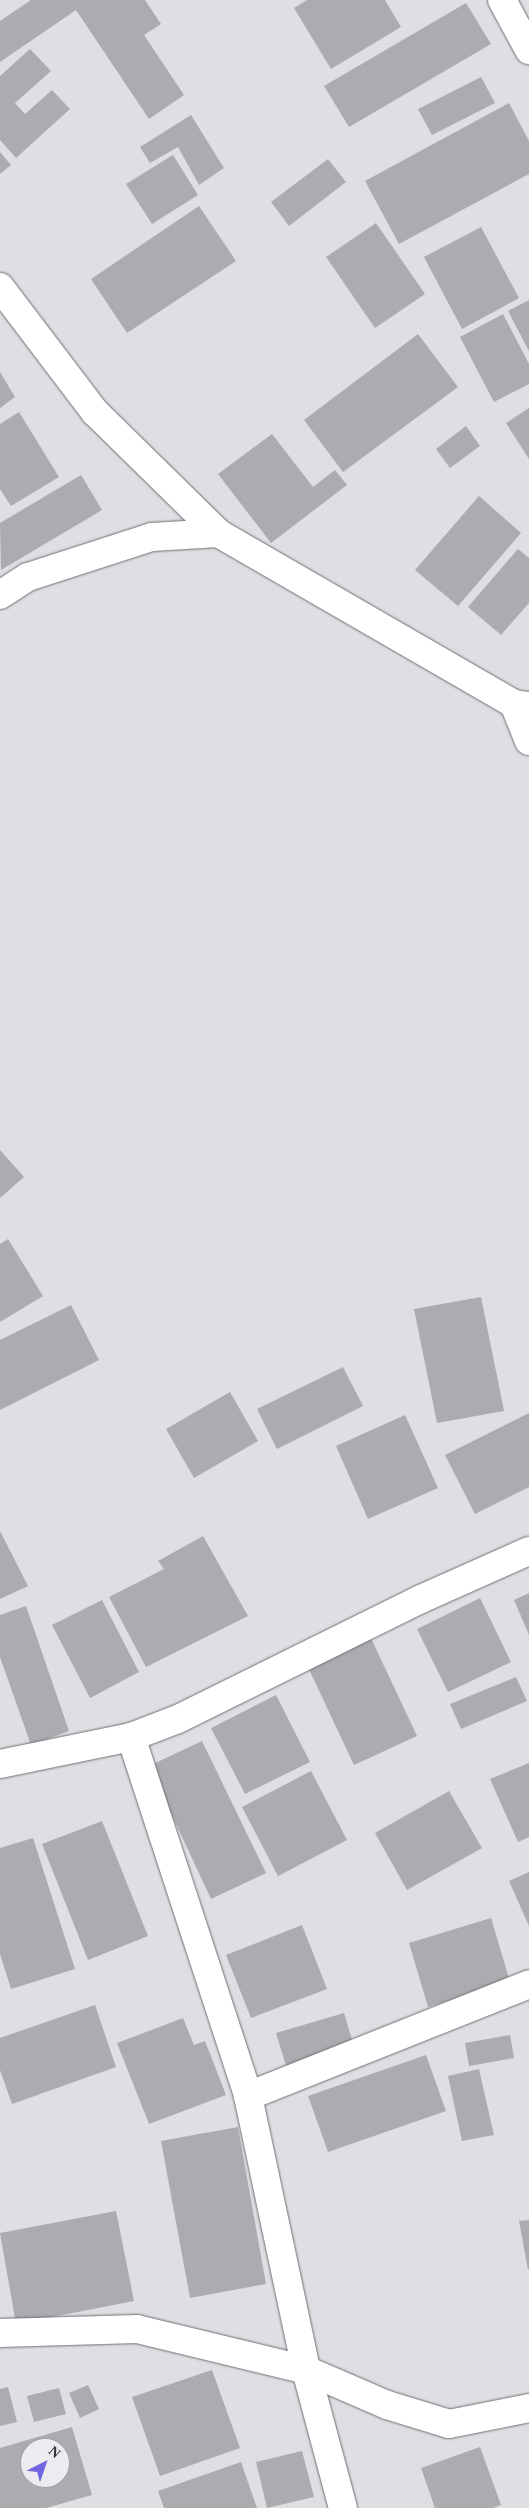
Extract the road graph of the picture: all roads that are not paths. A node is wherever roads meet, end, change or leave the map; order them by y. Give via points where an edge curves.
1 (502, 0) edge
2 (529, 50) edge
3 (0, 287) edge
4 (218, 533) junction
5 (0, 595) edge
6 (521, 705) edge
7 (529, 741) edge
8 (529, 1551) edge
9 (131, 1737) junction
10 (0, 1764) edge
11 (529, 1984) edge
12 (248, 2096) junction
13 (0, 2333) edge
14 (306, 2370) junction
15 (529, 2408) edge
16 (343, 2508) edge

1 - 2 street
3 - 4 street via 95,412
4 - 5 street via 152,537 28,577
4 - 6 street
6 - 7 street
8 - 9 street via 422,1599 178,1719
9 - 10 street
9 - 12 street
11 - 12 street
12 - 14 street
13 - 14 street via 137,2329
14 - 15 street via 387,2405 449,2424
14 - 16 street

